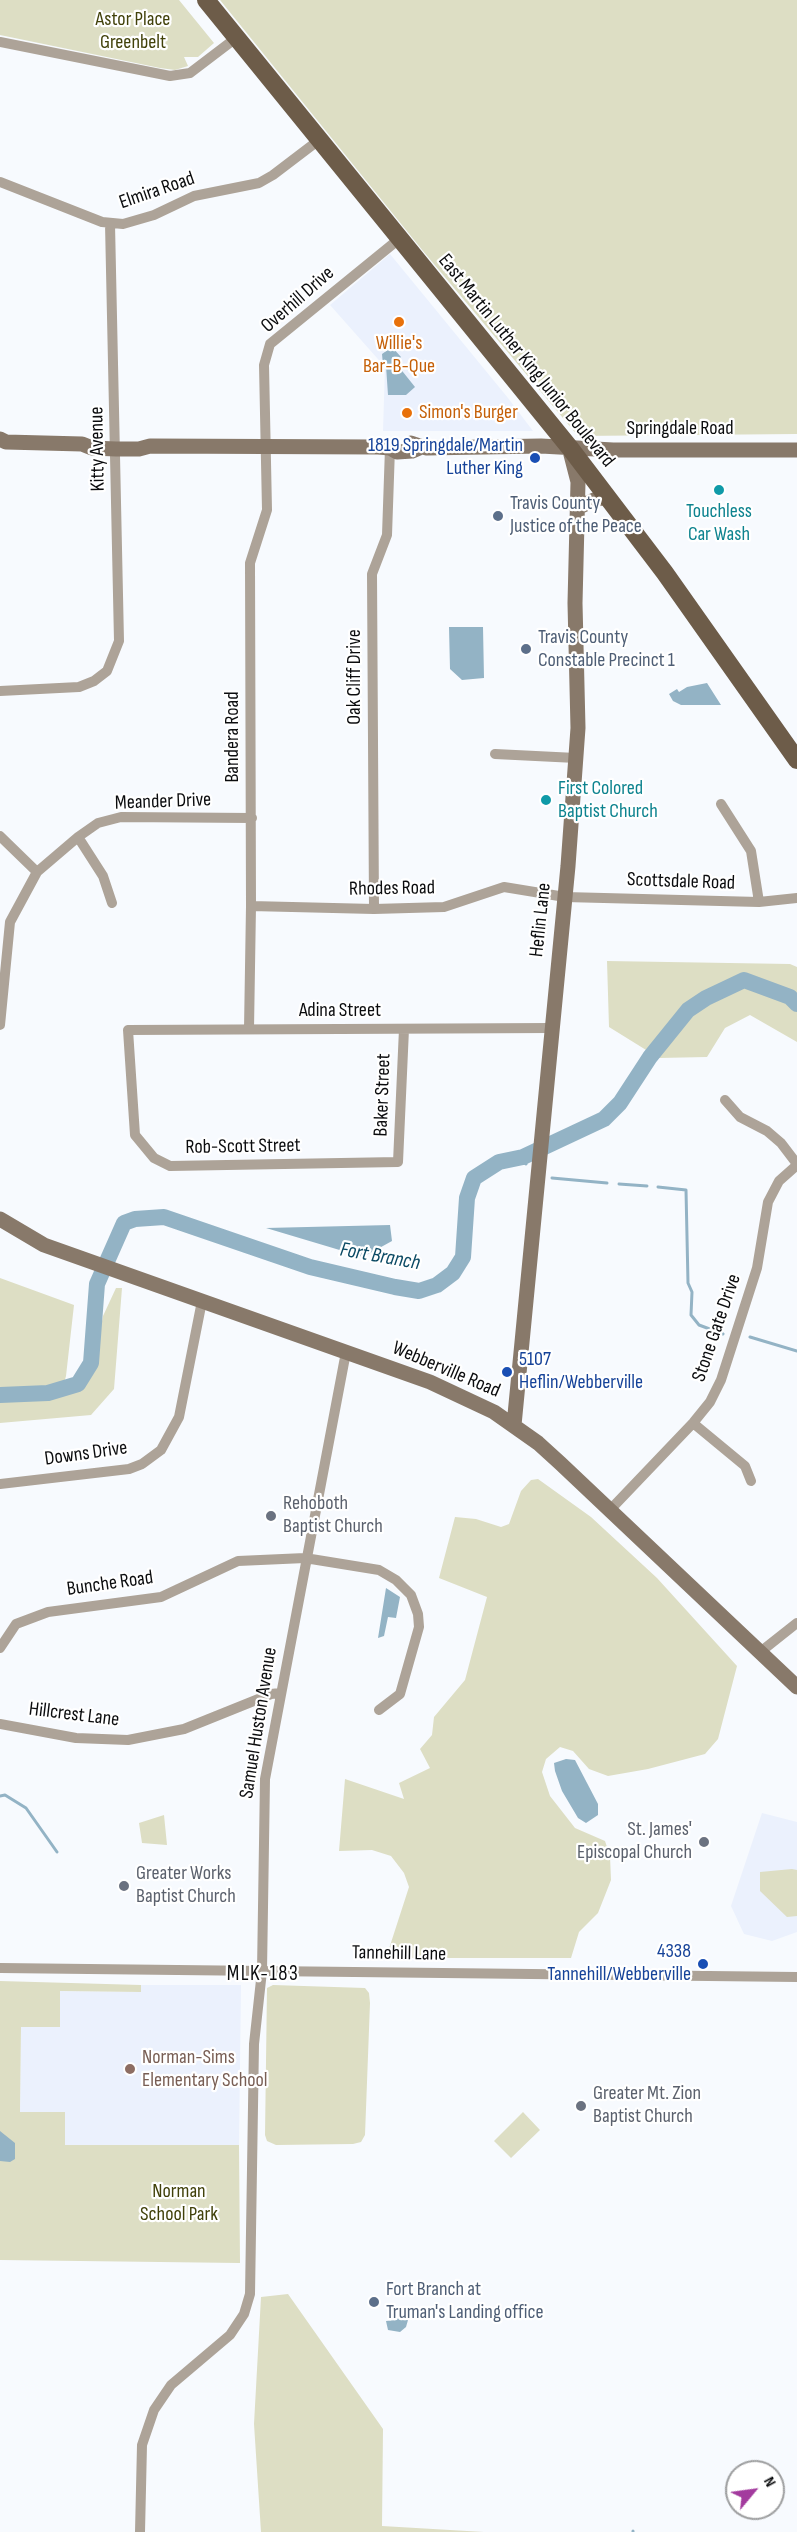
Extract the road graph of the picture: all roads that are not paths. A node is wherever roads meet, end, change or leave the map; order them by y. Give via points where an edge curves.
1 (206, 0) edge
2 (236, 38) junction
3 (0, 42) edge
4 (319, 140) junction
5 (0, 182) edge
6 (110, 224) junction
7 (399, 238) junction
8 (2, 442) edge
9 (116, 445) junction
10 (267, 448) junction
11 (390, 448) junction
12 (570, 448) junction
13 (797, 450) edge
14 (606, 497) junction
15 (577, 508) junction
16 (0, 690) edge
17 (495, 754) dead end
18 (576, 758) junction
19 (797, 760) edge
20 (721, 804) dead end
21 (252, 818) junction
22 (0, 836) edge
23 (78, 837) junction
24 (37, 872) junction
25 (565, 897) junction
26 (797, 898) edge
27 (759, 902) junction
28 (111, 903) dead end
29 (251, 906) junction
30 (374, 909) junction
31 (0, 1006) edge
32 (0, 1024) edge
33 (551, 1028) junction
34 (249, 1029) junction
35 (404, 1029) junction
36 (129, 1030) joint
37 (725, 1100) dead end
38 (398, 1162) joint
39 (797, 1165) edge
40 (0, 1219) edge
41 (202, 1301) junction
42 (346, 1352) junction
43 (517, 1395) junction
44 (486, 1408) junction
45 (693, 1423) junction
46 (514, 1425) junction
47 (751, 1481) dead end
48 (0, 1484) edge
49 (609, 1511) junction
50 (305, 1558) junction
51 (797, 1623) edge
52 (0, 1648) edge
53 (759, 1653) junction
54 (797, 1687) edge
55 (280, 1694) junction
56 (380, 1710) dead end
57 (0, 1724) edge
58 (0, 1968) edge
59 (262, 1971) junction
60 (797, 1977) edge
61 (140, 2532) edge

1 - 2 main road, East Martin Luther King Junior Boulevard
2 - 3 street via 190,73 170,76
2 - 4 main road, East Martin Luther King Junior Boulevard
4 - 6 street, Elmira Road via 259,183 194,196 136,222
4 - 7 main road, East Martin Luther King Junior Boulevard
5 - 6 street, Elmira Road
6 - 9 street, Kitty Avenue
7 - 10 street, Overhill Drive via 270,344 264,365
7 - 12 main road, East Martin Luther King Junior Boulevard
8 - 9 street, Springdale Road via 82,444 92,448
9 - 10 street, Springdale Road via 139,449
9 - 16 street, Kitty Avenue via 119,641 107,671 79,687
10 - 11 street, Springdale Road
10 - 21 street, Bandera Road via 267,510 250,563
11 - 12 street, Springdale Road via 397,452 419,448
11 - 30 street, Oak Cliff Drive via 387,535 372,574
12 - 13 street, Springdale Road
12 - 14 main road, East Martin Luther King Junior Boulevard
12 - 15 street, Heflin Lane via 578,482
14 - 15 street
14 - 19 main road, East Martin Luther King Junior Boulevard via 665,573
15 - 18 street, Heflin Lane
17 - 18 street
18 - 25 street, Heflin Lane
20 - 27 street via 751,851
21 - 23 street, Meander Drive via 121,817 98,823
21 - 29 street, Bandera Road
22 - 24 street
23 - 24 street, Meander Drive
23 - 28 street via 103,876
24 - 31 street, Meander Drive via 10,922
25 - 27 street, Scottsdale Road
25 - 30 street, Rhodes Road via 504,887 444,907
25 - 33 street, Heflin Lane
26 - 27 street, Scottsdale Road
29 - 30 street, Rhodes Road
29 - 34 street, Bandera Road
31 - 32 street, Meander Drive
33 - 35 street, Adina Street
33 - 43 street, Heflin Lane
34 - 35 street, Adina Street
34 - 36 street, Adina Street
35 - 38 street, Baker Street
36 - 38 street, Rob-Scott Street via 135,1135 154,1158 170,1166
37 - 39 street via 740,1117 768,1131
39 - 45 street, Stone Gate Drive via 779,1181 768,1203 757,1268 721,1380
40 - 41 street, Webberville Road via 45,1245
41 - 42 street, Webberville Road
41 - 48 street, Downs Drive via 179,1417 161,1450 129,1469
42 - 44 street, Webberville Road via 453,1391
42 - 50 street, Samuel Huston Avenue
43 - 44 street
43 - 46 street, Heflin Lane
44 - 46 street, Webberville Road
45 - 47 street via 745,1466
45 - 49 street, Stone Gate Drive
46 - 49 street, Webberville Road
49 - 53 street, Webberville Road
50 - 52 street, Bunche Road via 238,1561 161,1597 48,1612 16,1624
50 - 55 street, Samuel Huston Avenue
50 - 56 street, Bunche Road via 379,1570 411,1596 418,1614 417,1640 400,1694
51 - 53 street
53 - 54 street, Webberville Road
55 - 57 street, Hillcrest Lane via 184,1729 128,1740 76,1738
55 - 59 street, Samuel Huston Avenue via 264,1792
58 - 59 street, Tannehill Lane
59 - 60 street, Tannehill Lane
59 - 61 street, Samuel Huston Avenue via 254,2044 248,2304 223,2343 171,2385 151,2416 142,2445

